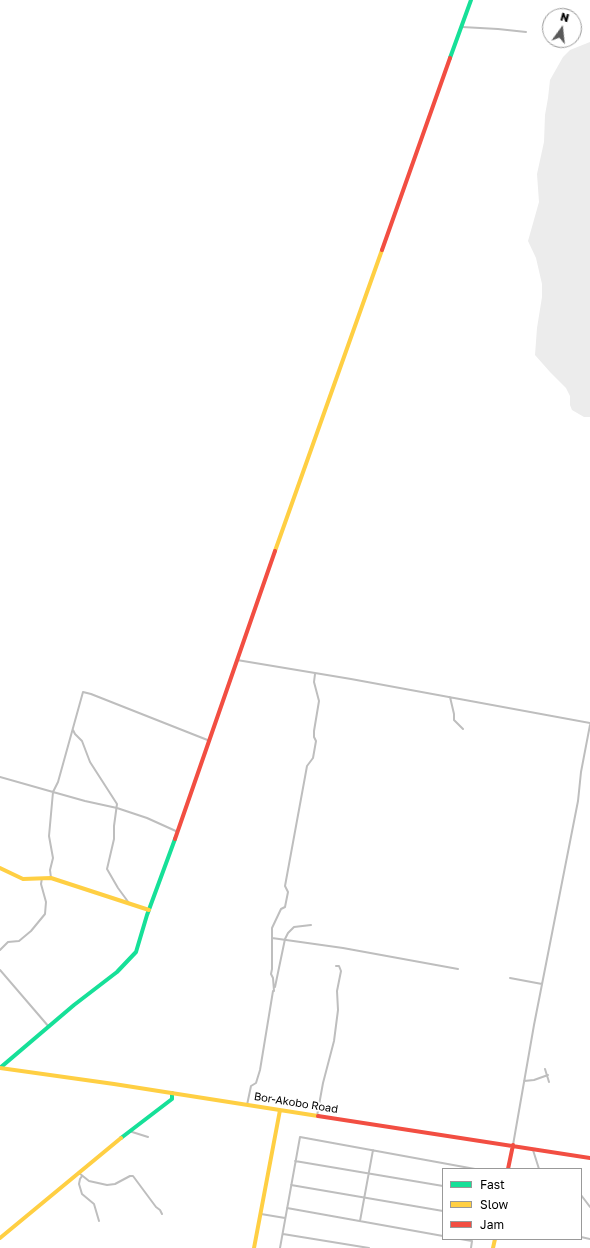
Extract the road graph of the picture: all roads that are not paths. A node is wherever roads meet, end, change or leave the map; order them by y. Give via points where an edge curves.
1 (471, 0) edge
2 (462, 27) junction
3 (526, 32) dead end
4 (237, 660) junction
5 (314, 674) junction
6 (450, 697) junction
7 (590, 724) edge
8 (73, 729) junction
9 (463, 729) dead end
10 (210, 742) junction
11 (0, 777) edge
12 (53, 792) junction
13 (117, 808) junction
14 (178, 832) junction
15 (0, 868) edge
16 (42, 878) junction
17 (51, 878) junction
18 (129, 904) junction
19 (150, 910) junction
20 (311, 925) dead end
21 (272, 938) junction
22 (285, 939) junction
23 (0, 950) edge
24 (336, 966) dead end
25 (458, 969) dead end
26 (0, 970) edge
27 (510, 978) dead end
28 (542, 984) junction
29 (274, 991) junction
30 (49, 1026) junction
31 (0, 1068) edge
32 (545, 1069) dead end
33 (548, 1075) junction
34 (524, 1081) junction
35 (549, 1082) dead end
36 (172, 1093) junction
37 (247, 1105) junction
38 (280, 1110) junction
39 (317, 1116) junction
40 (129, 1131) junction
41 (148, 1137) dead end
42 (513, 1145) junction
43 (532, 1149) junction
44 (373, 1150) junction
45 (590, 1158) edge
46 (295, 1161) junction
47 (470, 1168) edge
48 (508, 1168) edge
49 (539, 1168) edge
50 (369, 1173) junction
51 (81, 1175) junction
52 (291, 1185) junction
53 (442, 1186) edge
54 (582, 1196) edge
55 (364, 1197) junction
56 (590, 1207) edge
57 (287, 1208) junction
58 (442, 1211) edge
59 (162, 1214) dead end
60 (260, 1214) junction
61 (285, 1218) junction
62 (99, 1221) dead end
63 (360, 1221) junction
64 (282, 1234) junction
65 (442, 1236) edge
66 (0, 1238) edge
67 (472, 1240) edge
68 (254, 1248) edge
69 (280, 1248) edge
70 (369, 1248) edge
71 (471, 1248) edge

1 - 2 street
2 - 3 street
2 - 4 street
4 - 5 street
4 - 10 street
5 - 6 street
5 - 21 street via 319,701 314,731 316,741 313,758 307,766 285,886 288,892 285,906 272,928
6 - 7 street
6 - 9 street via 454,720
7 - 28 street via 578,801
8 - 10 street via 83,692
8 - 12 street
8 - 13 street via 74,734 82,741 90,762 117,804
10 - 14 street
11 - 12 street
12 - 13 street
12 - 17 street via 49,836 53,858
13 - 14 street
13 - 18 street via 114,839 107,869
14 - 19 street
15 - 16 street via 23,879
16 - 17 street
16 - 23 street via 45,914 19,941 8,942
17 - 18 street
18 - 19 street
19 - 30 street via 136,952
20 - 22 street via 294,927
21 - 22 street
21 - 29 street via 271,974 274,978
22 - 25 street
22 - 29 street
24 - 39 street via 342,971 337,991 338,1010 334,1041
26 - 30 street
27 - 28 street
28 - 34 street
29 - 37 street via 260,1070 256,1083 251,1086
30 - 31 street
31 - 36 street, Bor-Akobo Road
32 - 33 street
33 - 34 street
33 - 35 street
34 - 42 street
36 - 37 street, Bor-Akobo Road
36 - 40 street via 172,1099
37 - 38 street, Bor-Akobo Road
38 - 39 street, Bor-Akobo Road
38 - 60 street
39 - 42 street, Bor-Akobo Road
40 - 41 street
40 - 51 street
42 - 43 street, Bor-Akobo Road
42 - 48 street
43 - 45 street, Bor-Akobo Road
43 - 49 street
44 - 46 street via 300,1137
44 - 47 street
44 - 50 street
46 - 50 street
46 - 52 street
50 - 53 street
50 - 55 street
51 - 59 street via 89,1181 107,1185 133,1176
51 - 62 street via 79,1184 82,1194 94,1204
51 - 66 street
52 - 55 street
52 - 57 street
54 - 56 street
55 - 58 street
55 - 63 street
57 - 61 street
57 - 63 street
60 - 61 street
60 - 68 street
61 - 64 street
63 - 65 street
64 - 69 street
64 - 70 street
67 - 71 street

